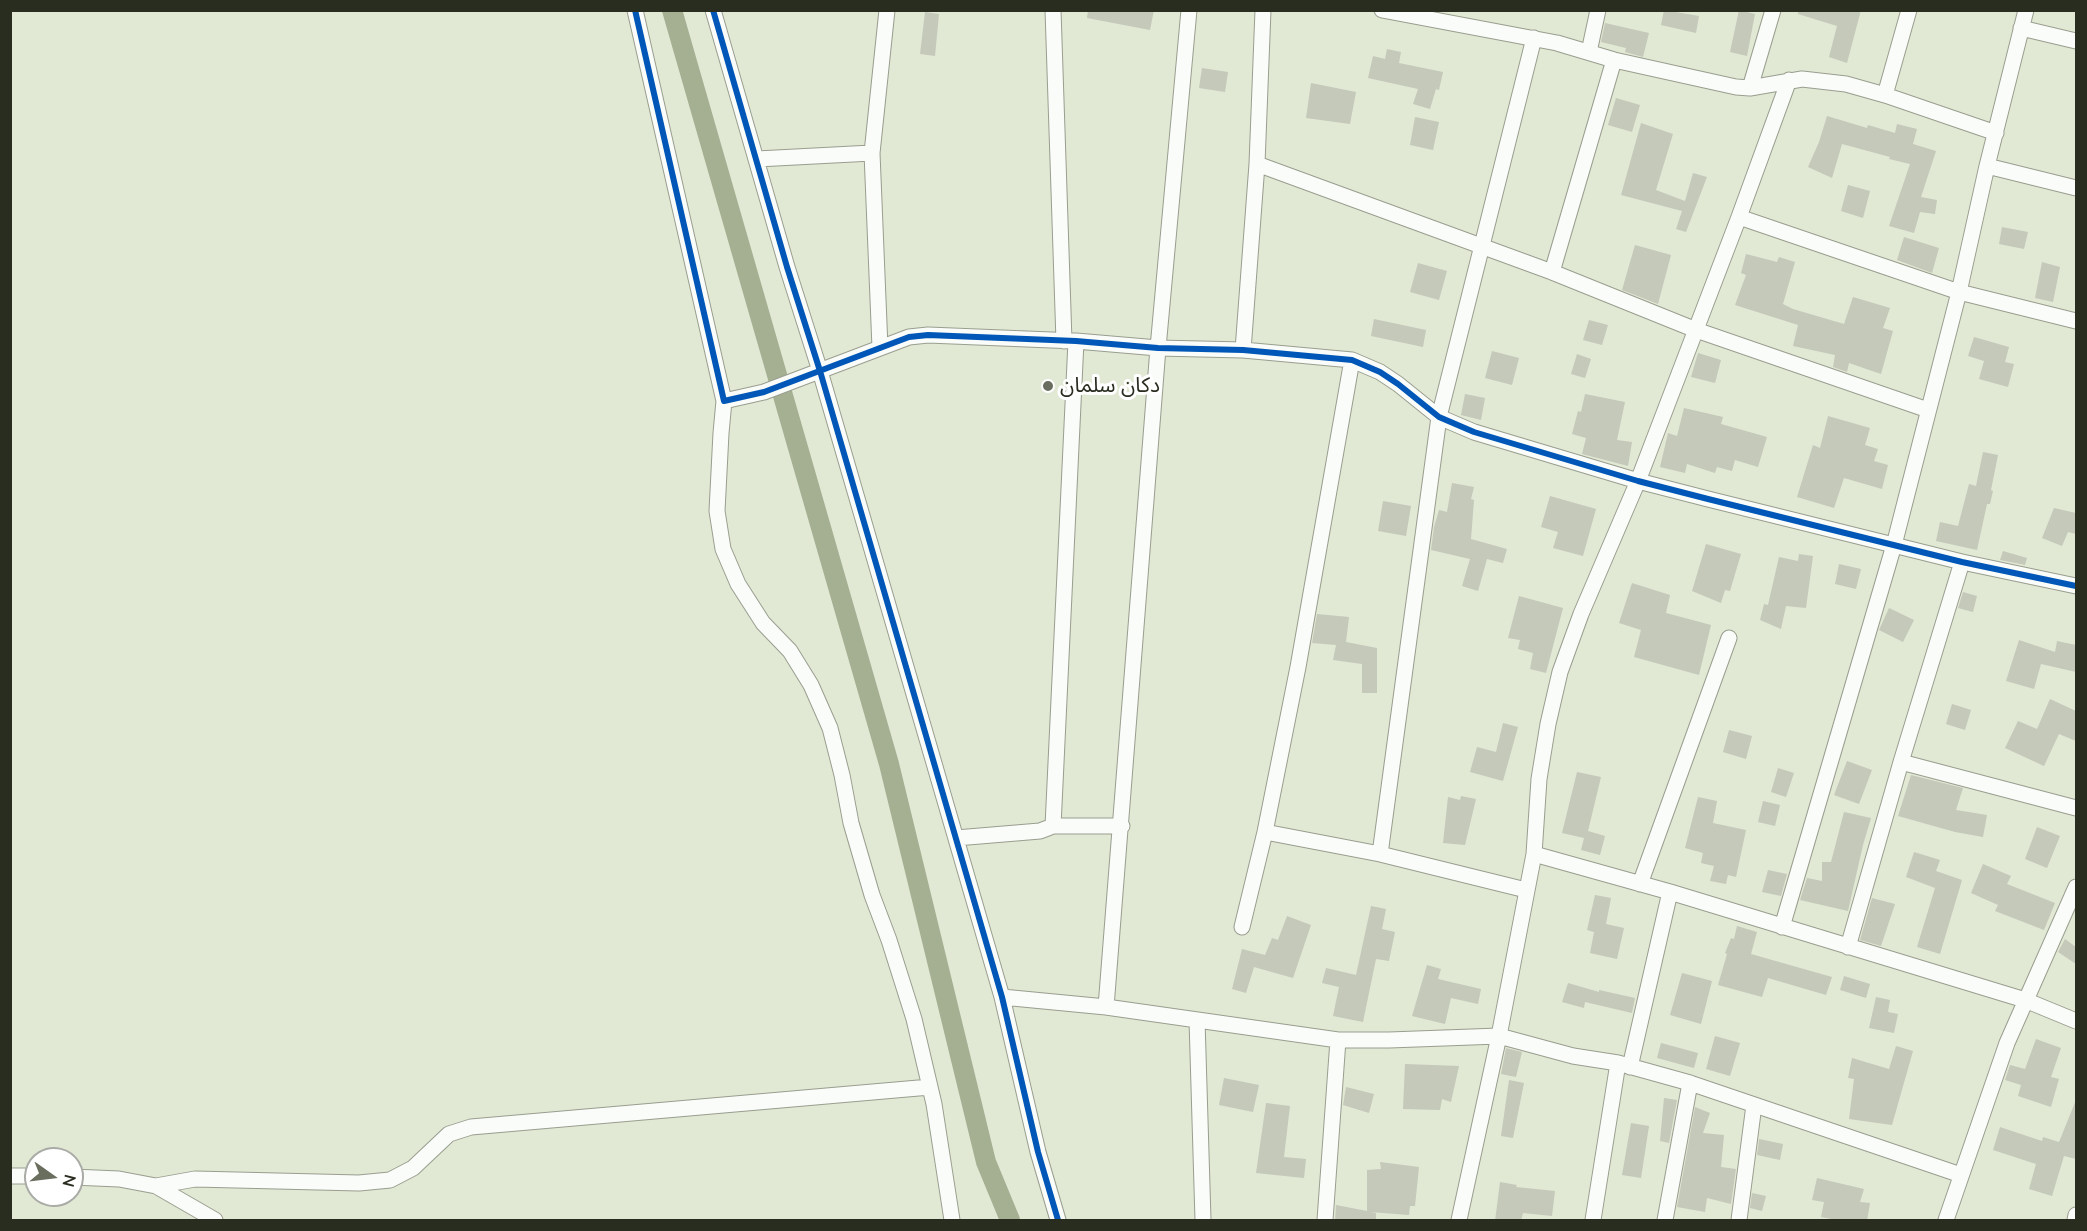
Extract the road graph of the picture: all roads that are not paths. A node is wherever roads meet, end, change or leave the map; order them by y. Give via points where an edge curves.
1 (635, 10) edge
2 (713, 10) edge
3 (887, 10) edge
4 (1053, 10) edge
5 (1189, 10) edge
6 (1263, 10) edge
7 (1383, 10) edge
8 (1473, 10) edge
9 (1598, 10) edge
10 (1773, 10) edge
11 (1909, 10) edge
12 (2026, 10) edge
13 (1470, 26) junction
14 (2021, 28) junction
15 (1534, 38) junction
16 (2076, 41) edge
17 (1589, 52) junction
18 (1614, 60) junction
19 (1789, 80) junction
20 (1750, 88) junction
21 (1885, 95) junction
22 (1996, 134) junction
23 (872, 153) junction
24 (757, 159) junction
25 (1257, 164) junction
26 (1988, 166) junction
27 (2076, 188) edge
28 (1739, 217) junction
29 (1481, 245) junction
30 (1552, 272) junction
31 (1959, 292) junction
32 (2076, 321) edge
33 (1696, 330) junction
34 (1070, 341) junction
35 (880, 348) junction
36 (1158, 348) junction
37 (1243, 350) junction
38 (1352, 360) junction
39 (820, 371) junction
40 (724, 401) junction
41 (1928, 410) junction
42 (1439, 417) junction
43 (1638, 481) junction
44 (1894, 545) junction
45 (1962, 562) junction
46 (2076, 586) edge
47 (1729, 638) dead end
48 (1901, 762) junction
49 (2076, 808) edge
50 (1053, 826) junction
51 (1122, 826) junction
52 (1265, 832) junction
53 (956, 838) junction
54 (1380, 854) junction
55 (1534, 854) junction
56 (1640, 884) junction
57 (2076, 887) edge
58 (1526, 890) junction
59 (1670, 892) junction
60 (1242, 927) dead end
61 (1782, 927) junction
62 (1848, 947) junction
63 (1002, 997) junction
64 (2025, 1000) junction
65 (1106, 1007) junction
66 (1197, 1020) junction
67 (2076, 1021) edge
68 (1499, 1036) junction
69 (1338, 1040) junction
70 (1624, 1065) junction
71 (1690, 1083) junction
72 (930, 1087) junction
73 (1755, 1105) junction
74 (1961, 1175) junction
75 (84, 1178) edge
76 (156, 1186) junction
77 (2076, 1215) edge
78 (215, 1221) edge
79 (952, 1221) edge
80 (1058, 1221) edge
81 (1203, 1221) edge
82 (1325, 1221) edge
83 (1459, 1221) edge
84 (1593, 1221) edge
85 (1665, 1221) edge
86 (1739, 1221) edge
87 (1946, 1221) edge
88 (2075, 1221) edge

1 - 40 street
2 - 24 street
3 - 23 street
4 - 34 street
5 - 36 street
6 - 25 street
7 - 13 street
8 - 13 street
9 - 17 street
10 - 20 street
11 - 21 street
12 - 14 street
13 - 15 street
14 - 16 street
14 - 22 street
15 - 17 street
15 - 29 street
17 - 18 street
18 - 20 street
18 - 30 street
19 - 20 street
19 - 21 street via 1846,84
19 - 28 street
21 - 22 street
22 - 26 street
23 - 24 street
23 - 35 street
24 - 39 street
25 - 29 street
25 - 37 street
26 - 27 street
26 - 31 street
28 - 31 street
28 - 33 street
29 - 30 street
29 - 42 street
30 - 33 street
31 - 32 street
31 - 41 street
33 - 41 street
33 - 43 street
34 - 35 street via 928,335
34 - 36 street
34 - 50 street
35 - 39 street
36 - 37 street
36 - 51 street
37 - 38 street
38 - 42 street via 1380,372
38 - 52 street
39 - 40 street via 764,392
39 - 53 street
40 - 72 street via 717,511 723,549 738,584 763,623 790,651 811,685 830,728 854,833 914,1019
41 - 44 street
42 - 43 street via 1474,432
42 - 54 street
43 - 44 street
43 - 55 street via 1560,672 1539,779
44 - 45 street
44 - 61 street
45 - 46 street
45 - 48 street
47 - 56 street
48 - 49 street
48 - 62 street
50 - 51 street
50 - 53 street via 1040,831
51 - 65 street
52 - 54 street
52 - 60 street
53 - 63 street
54 - 58 street
55 - 56 street
55 - 58 street
56 - 59 street
57 - 64 street
58 - 68 street
59 - 61 street
59 - 70 street
61 - 62 street
62 - 64 street
63 - 65 street
63 - 80 street
64 - 67 street
64 - 74 street
65 - 66 street
66 - 69 street
66 - 81 street
68 - 69 street
68 - 70 street
68 - 83 street
69 - 82 street
70 - 71 street
70 - 84 street
71 - 73 street
71 - 85 street
72 - 76 street via 471,1127 449,1134 413,1168 390,1180 359,1183 195,1179
72 - 79 street
73 - 74 street
73 - 86 street
74 - 87 street
75 - 76 street
76 - 78 street
77 - 88 street

